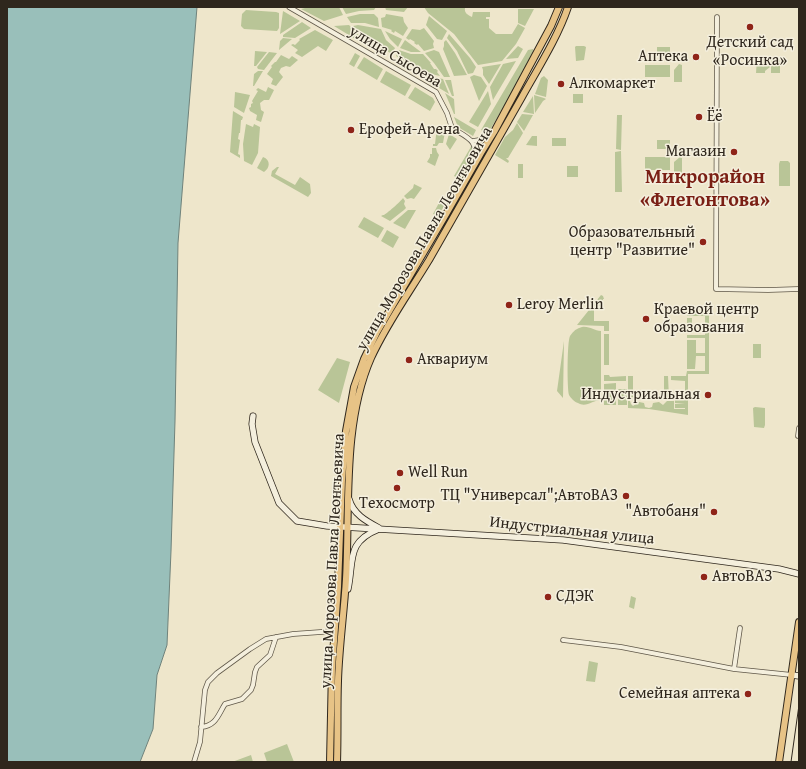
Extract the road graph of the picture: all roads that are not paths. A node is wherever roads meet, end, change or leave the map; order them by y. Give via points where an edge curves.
1 (289, 7) edge
2 (559, 7) edge
3 (568, 8) edge
4 (717, 17) dead end
5 (494, 132) junction
6 (472, 141) junction
7 (473, 167) junction
8 (799, 289) edge
9 (253, 416) dead end
10 (799, 428) edge
11 (798, 436) dead end
12 (349, 484) junction
13 (344, 526) junction
14 (381, 529) junction
15 (799, 574) edge
16 (344, 602) junction
17 (799, 622) edge
18 (740, 628) dead end
19 (335, 631) junction
20 (276, 637) junction
21 (563, 640) dead end
22 (734, 669) junction
23 (792, 675) junction
24 (799, 676) edge
25 (201, 727) junction
26 (194, 762) edge
27 (330, 762) edge
28 (337, 762) edge
29 (779, 762) edge

1 - 6 street, улица Сысоева via 436,92 452,128
2 - 5 main road, улица Морозова Павла Леонтьевича
3 - 12 main road, улица Морозова Павла Леонтьевича via 538,69 385,330 372,357 356,409
4 - 8 street via 716,289
5 - 6 street via 480,140
5 - 7 main road, улица Морозова Павла Леонтьевича
6 - 7 street via 476,147
7 - 13 main road, улица Морозова Павла Леонтьевича via 377,332 359,373 346,431 342,480
9 - 13 main road, Индустриальная улица via 255,442 279,503 296,521
10 - 11 street
12 - 13 main road, улица Морозова Павла Леонтьевича
12 - 14 main road via 348,500 353,509
13 - 14 main road, Индустриальная улица
13 - 16 main road, улица Морозова Павла Леонтьевича
13 - 19 main road, улица Морозова Павла Леонтьевича
14 - 15 main road, Индустриальная улица via 563,540 779,569
14 - 16 main road via 364,537 355,547
16 - 28 main road, улица Морозова Павла Леонтьевича via 338,680
17 - 23 main road
18 - 22 street
19 - 20 street
19 - 27 main road, улица Морозова Павла Леонтьевича via 331,682
20 - 25 street via 270,654 254,672 253,685 246,696 225,704 212,724
20 - 25 street via 266,639 250,649 208,682
21 - 22 street via 621,647
22 - 23 street
23 - 24 main road
23 - 29 main road
25 - 26 street

